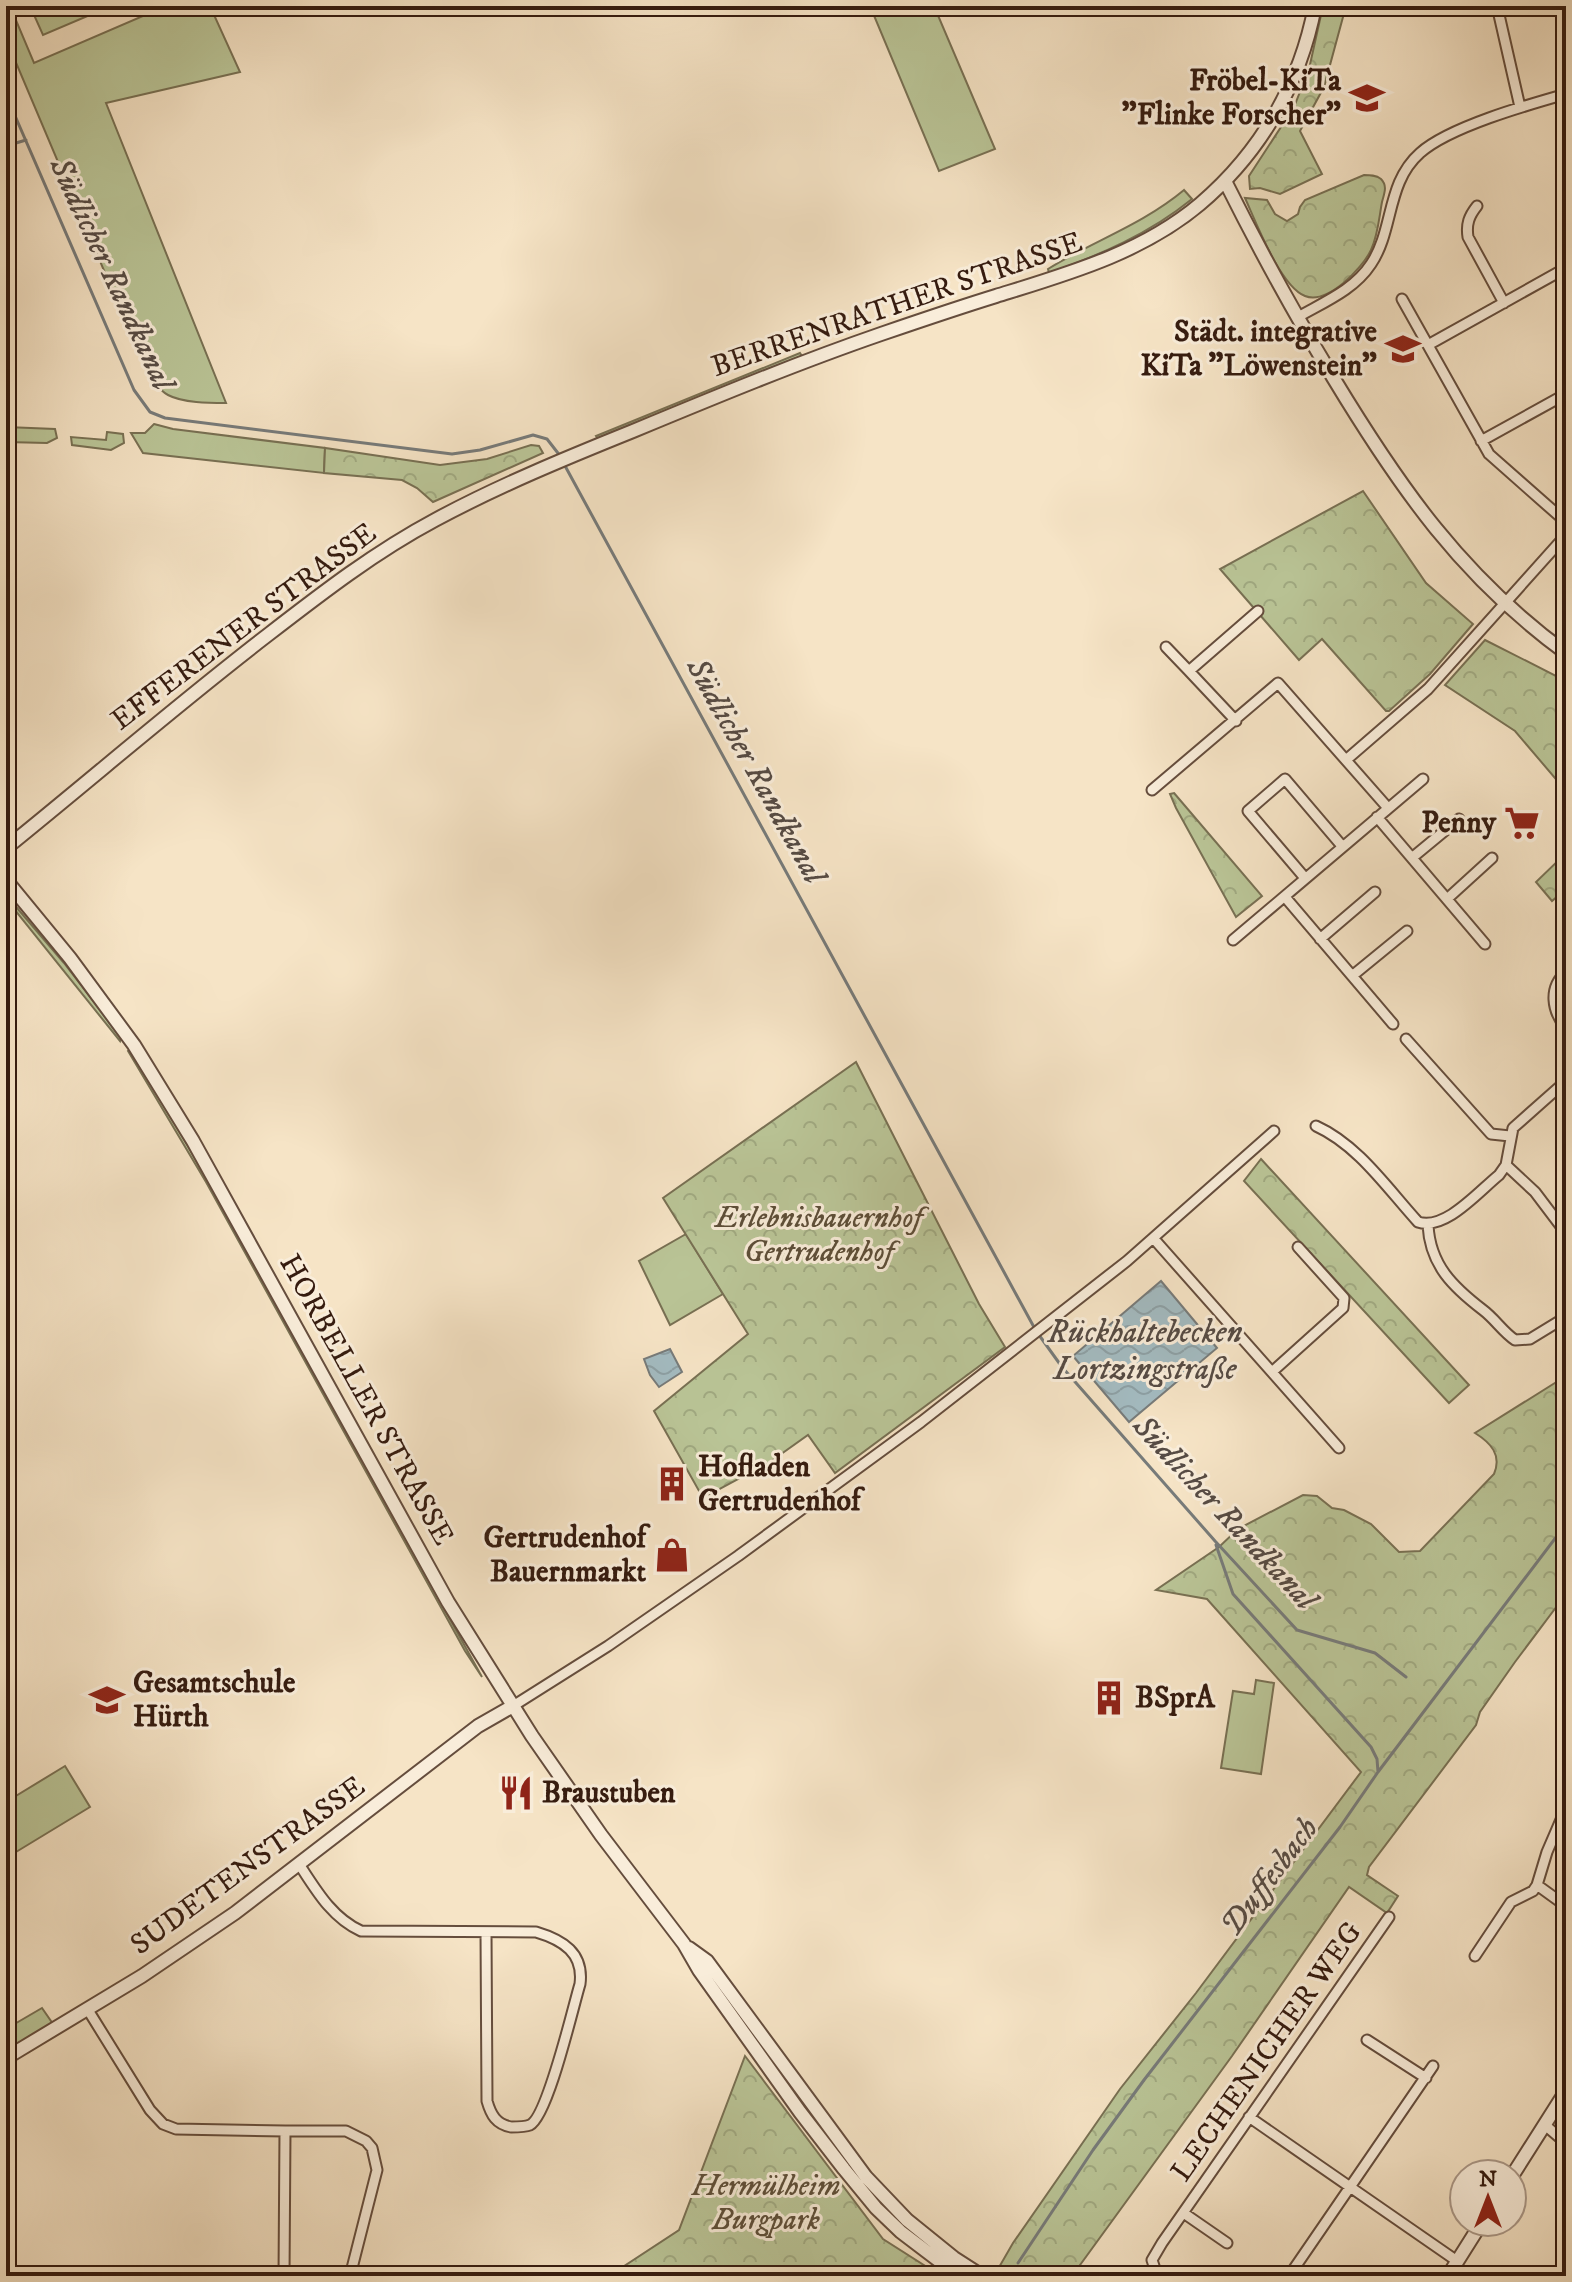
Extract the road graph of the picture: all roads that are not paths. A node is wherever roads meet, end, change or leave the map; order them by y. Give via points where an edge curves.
1 (1315, 6) edge
2 (1497, 6) edge
3 (1566, 94) edge
4 (1520, 107) junction
5 (1225, 181) junction
6 (1477, 206) dead end
7 (1566, 268) edge
8 (1402, 299) dead end
9 (1504, 303) junction
10 (1298, 317) junction
11 (1428, 345) junction
12 (1566, 394) edge
13 (1481, 441) junction
14 (574, 455) joint
15 (1566, 522) edge
16 (1566, 535) edge
17 (1504, 603) junction
18 (1258, 611) dead end
19 (1166, 647) dead end
20 (1566, 653) edge
21 (1189, 671) junction
22 (1236, 721) junction
23 (1346, 760) junction
24 (1423, 779) dead end
25 (1152, 790) dead end
26 (1388, 808) junction
27 (1377, 817) junction
28 (1459, 819) dead end
29 (1342, 846) junction
30 (6, 848) edge
31 (1413, 857) junction
32 (1492, 858) dead end
33 (1305, 878) junction
34 (6, 880) edge
35 (1375, 892) dead end
36 (1285, 897) junction
37 (1447, 899) junction
38 (1407, 931) dead end
39 (1320, 939) junction
40 (1233, 940) dead end
41 (1485, 944) dead end
42 (1566, 972) edge
43 (1352, 976) junction
44 (1393, 1024) dead end
45 (1566, 1028) edge
46 (1406, 1039) dead end
47 (1566, 1081) edge
48 (1316, 1126) dead end
49 (1274, 1131) dead end
50 (1510, 1136) junction
51 (1506, 1165) junction
52 (1428, 1225) junction
53 (1566, 1233) edge
54 (1154, 1239) junction
55 (1298, 1247) dead end
56 (1566, 1317) edge
57 (1272, 1372) junction
58 (1339, 1448) dead end
59 (513, 1706) junction
60 (1566, 1808) edge
61 (299, 1864) junction
62 (1537, 1885) junction
63 (1566, 1906) edge
64 (1389, 1917) dead end
65 (486, 1932) junction
66 (684, 1944) junction
67 (1475, 1956) dead end
68 (88, 2010) junction
69 (1367, 2040) dead end
70 (6, 2058) edge
71 (1433, 2066) dead end
72 (1426, 2078) junction
73 (1566, 2091) edge
74 (1249, 2117) junction
75 (1545, 2125) junction
76 (285, 2131) junction
77 (1566, 2143) edge
78 (1524, 2158) edge
79 (1351, 2188) junction
80 (1185, 2214) junction
81 (1472, 2238) edge
82 (1227, 2243) dead end
83 (1457, 2261) junction
84 (284, 2276) edge
85 (350, 2276) edge
86 (959, 2276) edge
87 (982, 2276) edge
88 (1165, 2276) edge
89 (1289, 2276) edge
90 (1448, 2276) edge

1 - 5 street via 1293,82 1252,152
2 - 4 street
3 - 4 street
4 - 10 street via 1419,154 1395,192 1373,262 1346,290
5 - 10 street
5 - 14 street, BERRENRATHER STRASSE via 1176,222 1124,251 809,360
6 - 9 street via 1466,228 1468,237
7 - 9 street
8 - 11 street
9 - 11 street
10 - 17 street via 1412,499 1455,554
11 - 13 street
12 - 13 street
13 - 15 street
14 - 30 street, EFFERENER STRASSE via 434,520 349,572
16 - 17 street
17 - 20 street
17 - 23 street via 1428,689
18 - 21 street
19 - 21 street
21 - 22 street
22 - 23 street via 1278,683
22 - 25 street
23 - 26 street
24 - 26 street
26 - 27 street
27 - 29 street
27 - 31 street
28 - 31 street
29 - 33 street
29 - 33 street via 1285,779 1248,811
31 - 37 street
32 - 37 street
33 - 36 street
34 - 59 street, HORBELLER STRASSE via 111,1011 185,1129 448,1602
35 - 39 street
36 - 39 street
36 - 40 street
37 - 41 street
38 - 43 street
39 - 43 street
42 - 45 street via 1554,989 1554,1003
43 - 44 street
46 - 50 street via 1491,1134
47 - 50 street
48 - 52 street via 1356,1153 1418,1222
49 - 54 street
50 - 51 street
51 - 52 street via 1442,1222
51 - 53 street
52 - 56 street via 1434,1260 1471,1303 1515,1340 1530,1339
54 - 57 street
54 - 59 street via 921,1422 738,1556
55 - 57 street via 1344,1298 1343,1308
57 - 58 street
59 - 61 street, SUDETENSTRASSE via 478,1726
59 - 66 street, HORBELLER STRASSE
60 - 62 street
61 - 65 street via 333,1912 361,1931
61 - 68 street, SUDETENSTRASSE
62 - 63 street
62 - 67 street via 1511,1902
64 - 74 street, LECHENICHER WEG
65 - 65 street via 487,2101 500,2124 515,2128 530,2125 549,2091 582,1971 578,1958 553,1937
66 - 86 street, HORBELLER STRASSE via 857,2185 901,2232
66 - 87 street, HORBELLER STRASSE via 707,1961 866,2177 907,2220
68 - 70 street, SUDETENSTRASSE
68 - 76 street via 163,2124 176,2129
69 - 72 street
71 - 72 street
72 - 79 street
73 - 75 street
74 - 79 street
74 - 80 street, LECHENICHER WEG
75 - 77 street
75 - 78 street
76 - 84 street
76 - 85 street via 346,2131 372,2148 377,2170
79 - 83 street
79 - 89 street
80 - 82 street, LECHENICHER WEG
80 - 88 street, LECHENICHER WEG via 1152,2260
81 - 83 street
83 - 90 street

